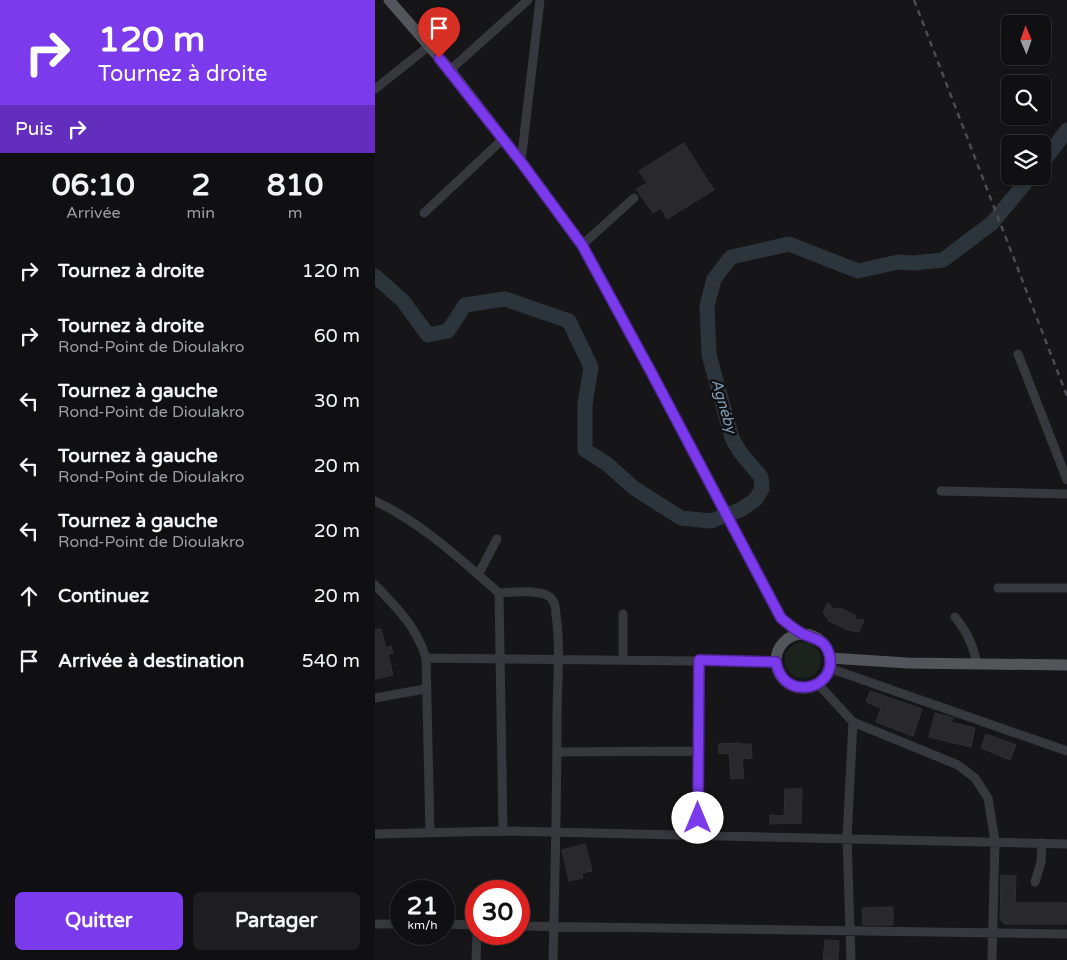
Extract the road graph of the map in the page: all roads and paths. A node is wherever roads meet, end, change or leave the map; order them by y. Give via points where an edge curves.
1 (528, 0) edge
2 (540, 0) edge
3 (393, 1) edge
4 (429, 46) junction
5 (450, 70) junction
6 (375, 89) edge
7 (503, 139) junction
8 (521, 162) junction
9 (634, 198) dead end
10 (424, 213) dead end
11 (582, 245) junction
12 (1017, 354) dead end
13 (1067, 480) edge
14 (941, 491) dead end
15 (1067, 494) edge
16 (375, 501) edge
17 (497, 539) dead end
18 (478, 575) junction
19 (375, 585) edge
20 (998, 588) dead end
21 (1067, 588) edge
22 (499, 593) junction
23 (623, 614) dead end
24 (955, 617) dead end
25 (781, 618) junction
26 (805, 635) junction
27 (780, 647) junction
28 (425, 658) junction
29 (501, 659) junction
30 (557, 660) junction
31 (623, 660) junction
32 (699, 660) junction
33 (776, 662) junction
34 (829, 663) junction
35 (977, 664) junction
36 (1067, 665) edge
37 (818, 684) junction
38 (425, 688) junction
39 (375, 698) edge
40 (853, 722) junction
41 (699, 751) junction
42 (1067, 751) edge
43 (557, 752) junction
44 (503, 831) junction
45 (430, 832) junction
46 (557, 832) junction
47 (375, 834) edge
48 (698, 835) junction
49 (847, 838) junction
50 (995, 841) junction
51 (1042, 843) junction
52 (1067, 844) edge
53 (1035, 882) dead end
54 (375, 924) edge
55 (390, 924) edge
56 (530, 926) edge
57 (554, 927) junction
58 (851, 931) junction
59 (993, 934) junction
60 (1067, 934) edge
61 (477, 945) edge
62 (476, 960) edge
63 (553, 960) edge
64 (851, 960) edge
65 (992, 960) edge

1 - 5 street
2 - 8 street
3 - 4 main road
4 - 5 main road
4 - 6 street
5 - 7 main road
7 - 8 main road
7 - 10 street
8 - 11 main road
9 - 11 street
11 - 25 main road
12 - 13 street
14 - 15 street
16 - 18 street via 416,525
17 - 18 street
18 - 22 street
19 - 28 street via 406,618 421,642
20 - 21 street
22 - 29 street
22 - 30 street via 526,592 549,596 557,616
23 - 31 street
24 - 35 street via 972,644
25 - 26 main road
25 - 27 main road
26 - 27 main road via 791,638
26 - 34 main road via 822,642 827,649
27 - 33 main road
28 - 29 street
28 - 38 street
29 - 30 street
29 - 44 street
30 - 31 street
30 - 43 street
31 - 32 street
32 - 33 street
32 - 41 street
33 - 37 main road via 781,677 787,683 802,688
34 - 35 main road
34 - 37 main road via 823,680
34 - 42 street
35 - 36 main road
37 - 40 street
38 - 39 street
38 - 45 street
40 - 49 street
40 - 50 street via 958,765 975,778 988,798
41 - 43 street
41 - 48 street
43 - 46 street
44 - 45 street
44 - 46 street
45 - 47 street
46 - 48 street
46 - 57 street
48 - 49 street
49 - 50 street
49 - 58 street
50 - 51 street
50 - 59 street
51 - 52 street
51 - 53 street
54 - 55 street
56 - 57 street
57 - 58 street
57 - 63 street
58 - 59 street
58 - 64 street
59 - 60 street
59 - 65 street
61 - 62 street

